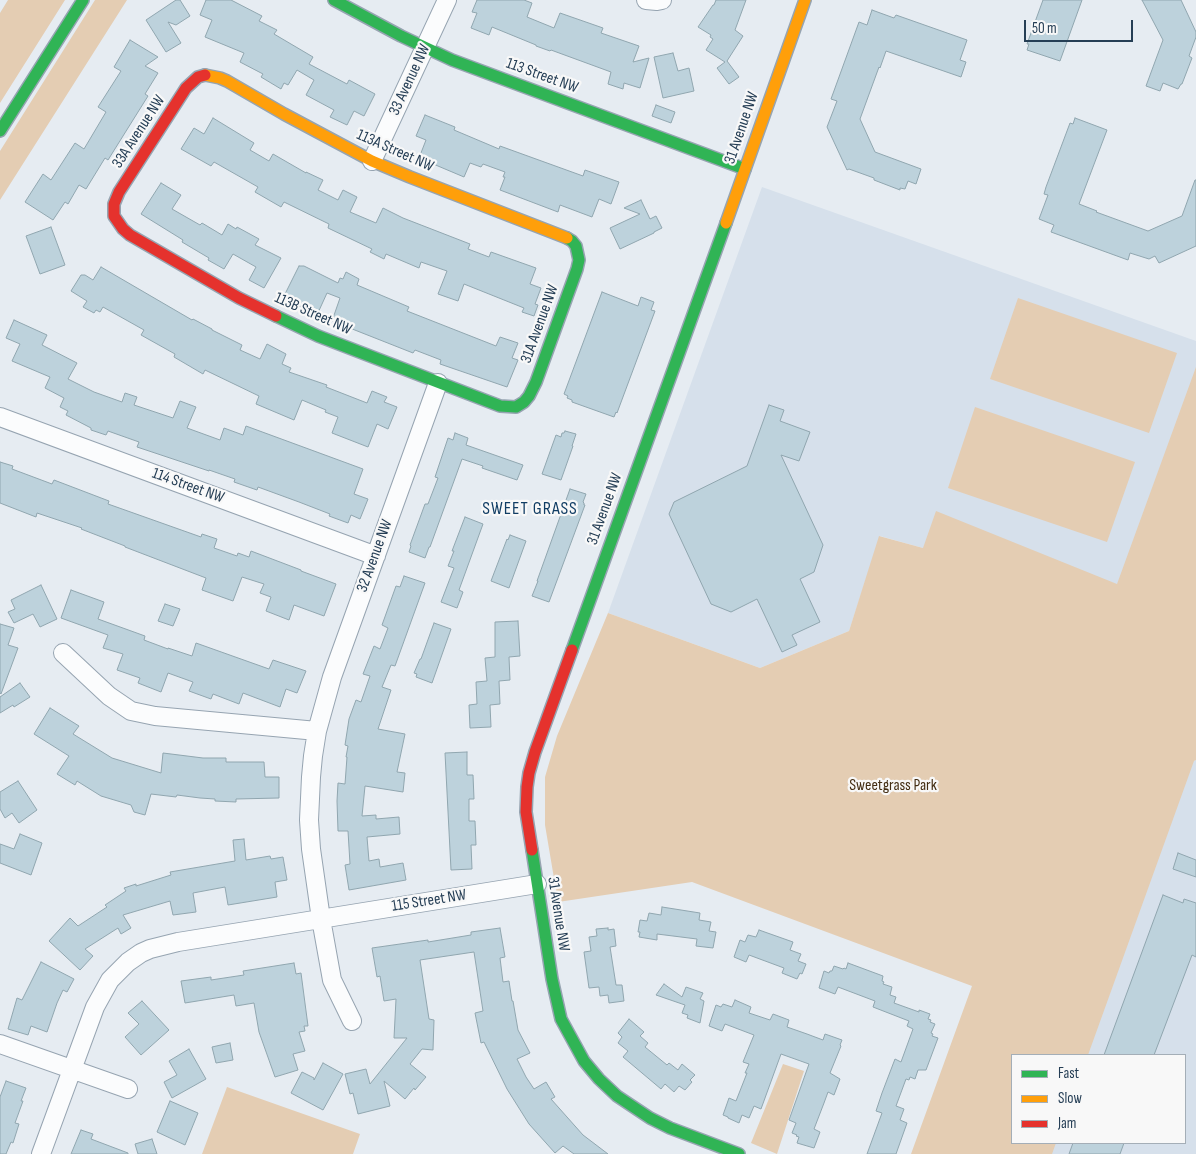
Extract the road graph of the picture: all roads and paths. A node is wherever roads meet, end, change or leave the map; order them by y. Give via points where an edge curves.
1 (83, 0) edge
2 (334, 0) edge
3 (447, 0) edge
4 (646, 0) edge
5 (662, 0) edge
6 (805, 0) edge
7 (424, 48) junction
8 (205, 75) joint
9 (0, 132) edge
10 (372, 161) junction
11 (745, 169) junction
12 (114, 216) joint
13 (576, 246) joint
14 (438, 382) junction
15 (516, 407) joint
16 (0, 417) edge
17 (376, 556) junction
18 (63, 653) dead end
19 (317, 730) junction
20 (537, 884) junction
21 (321, 919) junction
22 (352, 1021) dead end
23 (0, 1044) edge
24 (72, 1069) junction
25 (128, 1089) dead end
26 (41, 1154) edge
27 (739, 1154) edge

1 - 9 street
2 - 7 street, 113 Street NW
3 - 7 street, 33 Avenue NW
4 - 5 street
6 - 11 street, 31 Avenue NW
7 - 10 street, 33 Avenue NW
7 - 11 street, 113 Street NW
8 - 10 street, 113A Street NW via 227,81
8 - 12 street, 33A Avenue NW via 186,88 119,192
10 - 13 street, 113A Street NW via 563,236
11 - 20 street, 31 Avenue NW via 533,758 526,812
12 - 14 street, 113B Street NW via 130,235 246,301 318,336
13 - 15 street, 31A Avenue NW via 577,269 536,382 529,396
14 - 15 street, 113B Street NW via 500,406
14 - 17 street, 32 Avenue NW
16 - 17 street, 114 Street NW
17 - 19 street, 32 Avenue NW via 332,677
18 - 19 street via 109,696 131,711 155,716
19 - 21 street, 32 Avenue NW via 310,778 309,820
20 - 21 street, 115 Street NW
20 - 27 street, 31 Avenue NW via 561,1019 584,1061 618,1096 650,1118
21 - 22 street via 332,980
21 - 24 street, 115 Street NW via 178,942 150,949 135,957 110,980 95,1007
23 - 24 street
24 - 25 street
24 - 26 street, 115 Street NW

